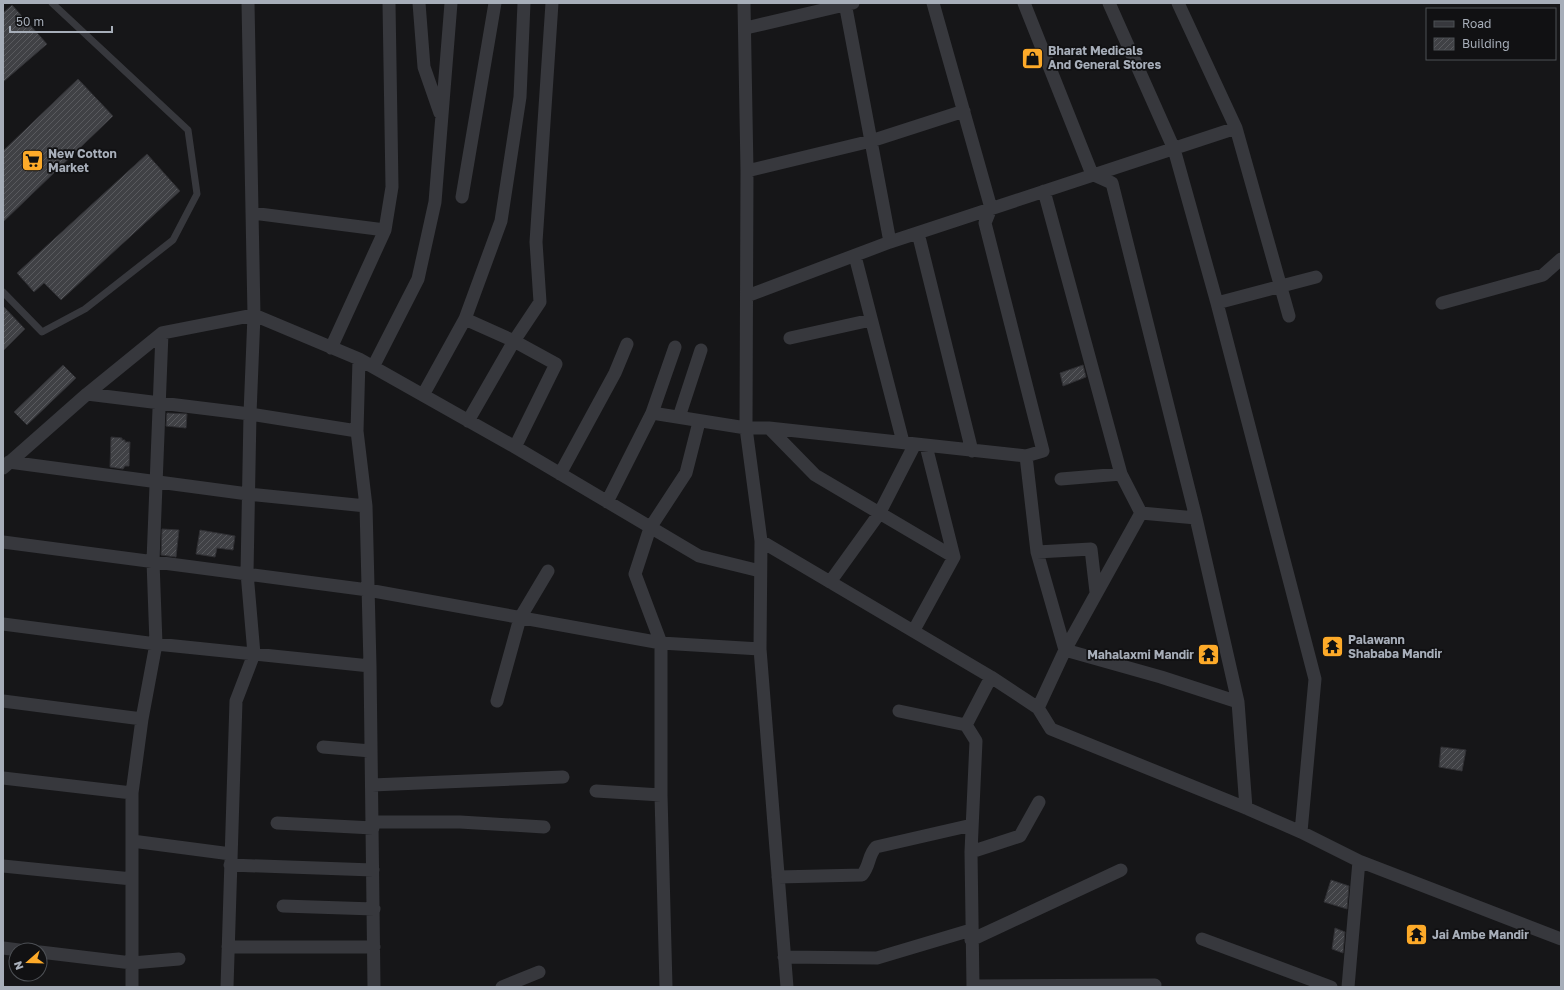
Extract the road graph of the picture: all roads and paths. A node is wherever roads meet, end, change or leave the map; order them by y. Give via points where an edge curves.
1 (52, 3) edge
2 (248, 3) edge
3 (389, 3) edge
4 (419, 3) edge
5 (451, 3) edge
6 (495, 3) edge
7 (524, 3) edge
8 (552, 3) edge
9 (744, 3) edge
10 (933, 3) edge
11 (1024, 3) edge
12 (1109, 3) edge
13 (1178, 3) edge
14 (848, 4) edge
15 (746, 28) junction
16 (964, 111) junction
17 (442, 118) junction
18 (1236, 128) junction
19 (871, 141) junction
20 (1174, 149) junction
21 (747, 171) junction
22 (1092, 174) junction
23 (1044, 191) junction
24 (462, 197) dead end
25 (991, 208) junction
26 (252, 214) junction
27 (385, 230) junction
28 (918, 233) junction
29 (890, 242) junction
30 (854, 256) junction
31 (1561, 258) edge
32 (1316, 277) dead end
33 (1280, 286) junction
34 (3, 292) edge
35 (747, 296) junction
36 (1217, 303) junction
37 (1442, 303) dead end
38 (254, 315) junction
39 (1289, 316) dead end
40 (465, 319) junction
41 (871, 320) junction
42 (162, 333) junction
43 (790, 338) dead end
44 (514, 341) junction
45 (627, 344) dead end
46 (675, 347) dead end
47 (332, 348) junction
48 (701, 350) dead end
49 (359, 359) junction
50 (373, 367) junction
51 (87, 394) junction
52 (423, 395) junction
53 (158, 402) junction
54 (652, 413) junction
55 (250, 414) junction
56 (679, 417) junction
57 (468, 421) junction
58 (699, 422) junction
59 (746, 428) junction
60 (769, 428) junction
61 (357, 431) junction
62 (914, 444) junction
63 (515, 447) junction
64 (972, 450) junction
65 (1026, 456) junction
66 (6, 465) edge
67 (560, 474) junction
68 (1121, 474) junction
69 (1061, 479) dead end
70 (156, 481) junction
71 (248, 494) junction
72 (607, 502) junction
73 (366, 506) junction
74 (1141, 513) junction
75 (879, 514) junction
76 (1196, 518) junction
77 (650, 528) junction
78 (761, 541) junction
79 (3, 542) edge
80 (1037, 552) junction
81 (954, 557) junction
82 (153, 561) junction
83 (548, 571) dead end
84 (760, 571) junction
85 (247, 573) junction
86 (830, 582) junction
87 (368, 590) junction
88 (1096, 592) junction
89 (520, 618) junction
90 (3, 624) edge
91 (914, 630) junction
92 (661, 643) junction
93 (156, 644) junction
94 (760, 649) junction
95 (1064, 650) junction
96 (254, 654) junction
97 (370, 666) junction
98 (991, 676) junction
99 (3, 701) edge
100 (497, 701) dead end
101 (1238, 702) junction
102 (1038, 708) junction
103 (899, 711) dead end
104 (142, 719) junction
105 (966, 725) junction
106 (323, 746) dead end
107 (372, 751) junction
108 (563, 777) dead end
109 (3, 778) edge
110 (372, 785) junction
111 (596, 791) dead end
112 (132, 793) junction
113 (662, 795) junction
114 (1039, 802) dead end
115 (1246, 808) junction
116 (277, 823) dead end
117 (373, 825) junction
118 (972, 826) junction
119 (544, 827) dead end
120 (1301, 832) junction
121 (132, 841) junction
122 (971, 852) junction
123 (231, 859) junction
124 (1359, 861) junction
125 (3, 866) edge
126 (374, 870) junction
127 (1121, 870) dead end
128 (778, 877) junction
129 (132, 879) junction
130 (283, 906) dead end
131 (374, 909) junction
132 (971, 935) junction
133 (1202, 939) dead end
134 (1561, 939) edge
135 (228, 947) junction
136 (374, 947) junction
137 (48, 953) edge
138 (784, 957) junction
139 (180, 958) dead end
140 (132, 963) junction
141 (539, 972) dead end
142 (1155, 985) dead end
143 (973, 986) edge
144 (132, 987) edge
145 (227, 987) edge
146 (374, 987) edge
147 (502, 987) edge
148 (666, 987) edge
149 (787, 987) edge
150 (1330, 987) edge
151 (1348, 987) edge

1 - 34 lane via 188,130 197,194 173,240 85,309 42,332
2 - 26 street
3 - 27 street via 392,187
4 - 17 street via 424,67
5 - 17 street
6 - 24 street
7 - 40 street via 520,97 501,221
8 - 44 street via 536,242 540,302
9 - 15 street
10 - 16 street
11 - 22 street
12 - 20 street
13 - 18 street
14 - 15 street
14 - 19 street
15 - 21 street
16 - 19 street
16 - 25 street
17 - 50 street via 436,202 418,279
18 - 20 street
18 - 33 street
19 - 21 street
19 - 29 street
20 - 22 street
20 - 36 street
21 - 35 street
22 - 23 street
22 - 76 street via 1112,183
23 - 25 street
23 - 68 street
25 - 28 street
25 - 65 street via 985,223 1043,451
26 - 27 street
26 - 38 street
27 - 47 street
28 - 29 street
28 - 64 street
29 - 30 street
30 - 35 street
30 - 41 street
31 - 37 street via 1543,275
32 - 33 street
33 - 36 street
33 - 39 street
35 - 59 street
36 - 120 street via 1315,679
38 - 42 street
38 - 47 street
38 - 55 street
40 - 44 street
40 - 52 street
41 - 43 street
41 - 62 street
42 - 51 street
42 - 53 street
44 - 57 street
44 - 63 street via 556,364
45 - 67 street via 615,373
46 - 54 street
47 - 49 street
48 - 56 street
49 - 50 street
49 - 61 street
50 - 52 street
51 - 53 street
51 - 66 street
52 - 57 street
53 - 55 street
53 - 70 street
54 - 56 street
54 - 72 street
55 - 61 street
55 - 71 street
56 - 58 street
57 - 63 street
58 - 59 street
58 - 77 street via 686,473
59 - 60 street
59 - 78 street
60 - 62 street
60 - 75 street via 815,475
61 - 73 street
62 - 64 street
62 - 75 street
62 - 81 street
63 - 67 street
64 - 65 street
65 - 80 street
66 - 70 street
67 - 72 street
68 - 69 street
68 - 74 street
70 - 71 street
70 - 82 street
71 - 73 street
71 - 85 street
72 - 77 street
73 - 87 street
74 - 76 street
74 - 88 street
75 - 81 street
75 - 86 street
76 - 101 street
77 - 84 street via 699,556
77 - 92 street via 634,574
78 - 84 street
78 - 86 street
79 - 82 street
80 - 88 street via 1091,549
80 - 95 street
81 - 91 street
82 - 85 street
82 - 93 street
83 - 89 street
84 - 94 street
85 - 87 street
85 - 96 street
86 - 91 street
87 - 89 street
87 - 97 street
88 - 95 street
89 - 92 street
89 - 100 street
90 - 93 street
91 - 98 street
92 - 94 street
92 - 113 street
93 - 96 street
93 - 104 street
94 - 128 street
95 - 101 street
95 - 102 street
96 - 97 street
96 - 123 street via 236,701
97 - 107 street
98 - 102 street
98 - 105 street
99 - 104 street
101 - 115 street
102 - 115 street via 1051,729
103 - 105 street
104 - 112 street
105 - 118 street via 976,741
106 - 107 street
107 - 110 street
108 - 110 street
109 - 112 street
110 - 117 street
111 - 113 street
112 - 121 street
113 - 148 street
114 - 122 street via 1020,836
115 - 120 street
116 - 117 street
117 - 119 street via 460,822
117 - 126 street
118 - 122 street
118 - 128 street via 876,847 871,852 862,875
120 - 124 street
121 - 123 street
121 - 129 street
122 - 132 street
123 - 126 street
123 - 135 street
124 - 134 street
124 - 151 street
125 - 129 street
126 - 131 street
127 - 132 street
128 - 138 street
129 - 140 street
130 - 131 street
131 - 136 street
132 - 138 street via 877,958
132 - 143 street
133 - 150 street
135 - 136 street
135 - 145 street
136 - 146 street
137 - 140 street
138 - 149 street
139 - 140 street
140 - 144 street
141 - 147 street
142 - 143 street

